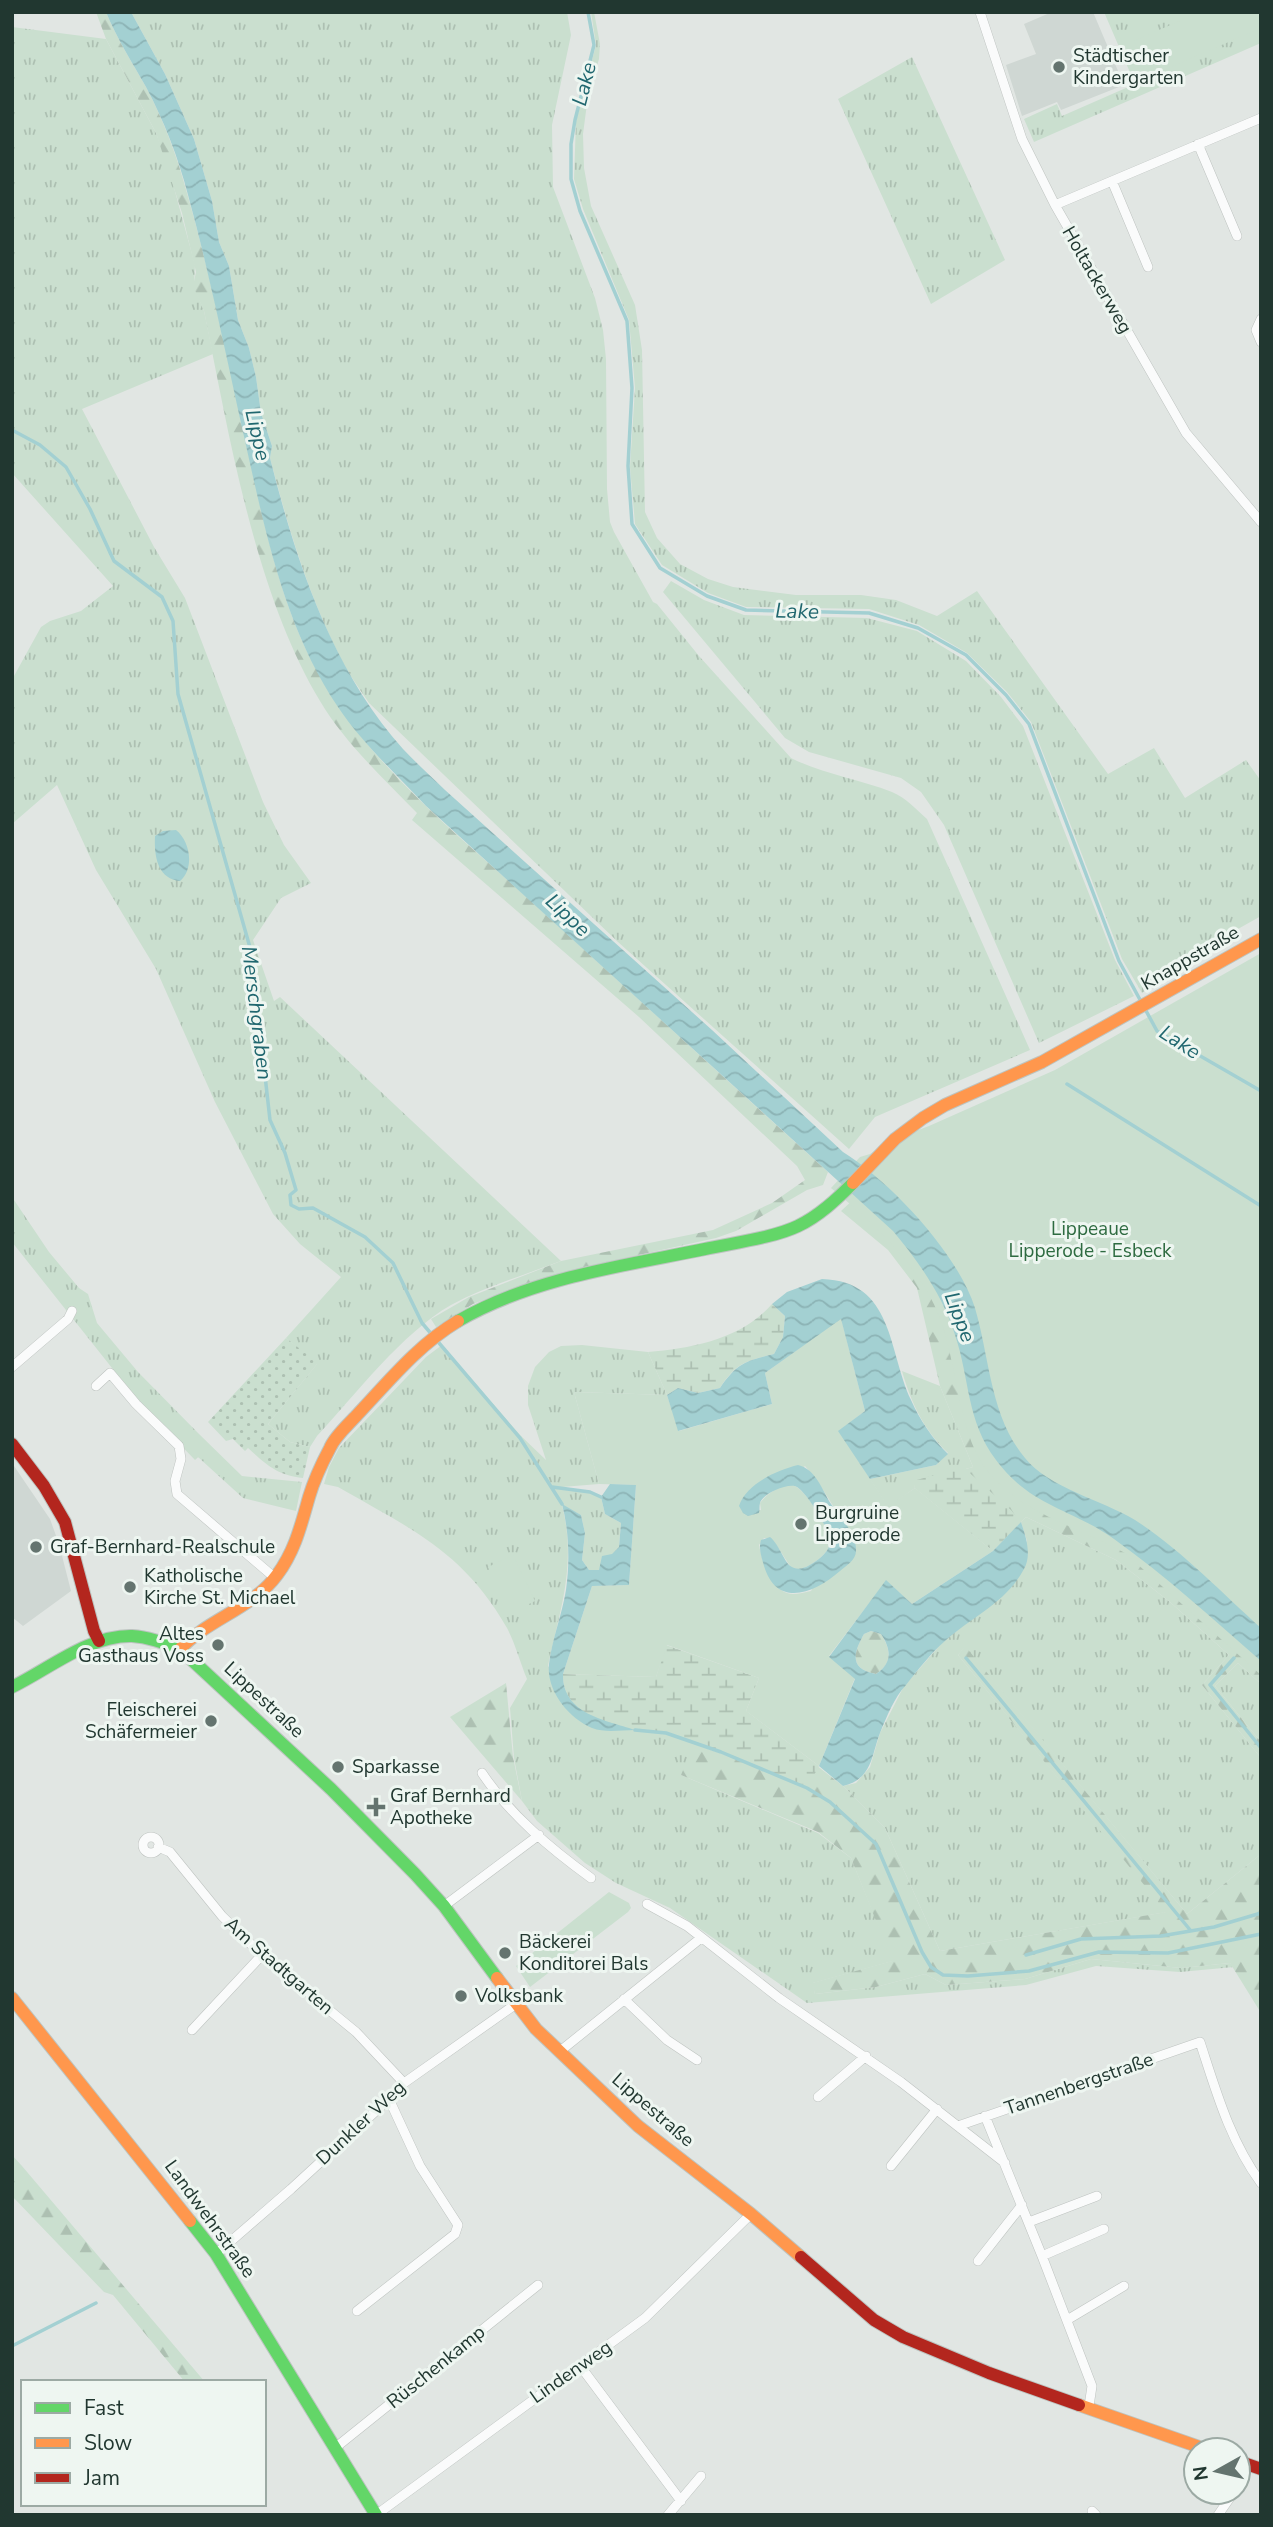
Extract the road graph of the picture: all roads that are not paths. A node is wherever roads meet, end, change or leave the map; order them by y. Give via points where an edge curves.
1 (980, 12) edge
2 (1261, 118) edge
3 (1198, 144) junction
4 (1112, 181) junction
5 (1055, 205) junction
6 (1237, 236) dead end
7 (1148, 267) dead end
8 (1261, 319) edge
9 (1261, 342) edge
10 (1261, 522) edge
11 (1261, 939) edge
12 (72, 1311) dead end
13 (12, 1367) edge
14 (96, 1385) dead end
15 (12, 1444) edge
16 (275, 1578) junction
17 (99, 1641) junction
18 (180, 1649) junction
19 (14, 1682) edge
20 (482, 1773) dead end
21 (539, 1835) junction
22 (158, 1847) dead end
23 (591, 1878) dead end
24 (647, 1905) dead end
25 (444, 1906) junction
26 (701, 1938) junction
27 (262, 1955) junction
28 (12, 1998) edge
29 (624, 1999) junction
30 (516, 2004) junction
31 (192, 2030) dead end
32 (559, 2052) junction
33 (866, 2056) junction
34 (697, 2060) dead end
35 (404, 2083) junction
36 (818, 2098) dead end
37 (389, 2099) junction
38 (937, 2109) junction
39 (985, 2116) junction
40 (958, 2126) junction
41 (1005, 2163) junction
42 (891, 2166) dead end
43 (1261, 2183) edge
44 (1097, 2196) dead end
45 (1022, 2205) junction
46 (751, 2214) junction
47 (1029, 2222) junction
48 (1104, 2230) dead end
49 (216, 2254) junction
50 (1042, 2256) junction
51 (978, 2260) dead end
52 (538, 2285) dead end
53 (1124, 2286) dead end
54 (357, 2311) dead end
55 (1067, 2320) junction
56 (581, 2367) junction
57 (1089, 2406) junction
58 (1182, 2440) edge
59 (335, 2448) junction
60 (701, 2476) dead end
61 (681, 2501) junction
62 (376, 2515) edge
63 (668, 2515) edge

1 - 5 street, Holtackerweg via 1022,139
2 - 3 street
3 - 4 street
3 - 6 street
4 - 5 street
4 - 7 street
5 - 10 street, Holtackerweg via 1186,433
8 - 9 street via 1256,330
11 - 16 street, Knappstraße via 1042,1062 923,1118 814,1217 782,1232 586,1274 516,1295 440,1332 337,1436 320,1465 301,1531
12 - 13 street
14 - 16 street via 110,1373 175,1442 181,1454 174,1481 177,1494
15 - 17 street via 65,1522
16 - 18 street, Knappstraße via 230,1614 194,1634
17 - 18 street via 144,1636
17 - 19 street
18 - 25 street, Lippestraße via 331,1789
20 - 21 street via 501,1800
21 - 23 street
21 - 25 street
22 - 27 street, Am Stadtgarten via 170,1852 222,1916
24 - 26 street
25 - 30 street, Lippestraße
26 - 29 street
26 - 33 street
27 - 31 street
27 - 35 street, Am Stadtgarten via 356,2032
28 - 49 street, Landwehrstraße
29 - 32 street
29 - 34 street via 667,2040
30 - 32 street, Lippestraße
30 - 35 street, Dunkler Weg
32 - 46 street, Lippestraße via 638,2126
33 - 36 street
33 - 38 street
35 - 37 street, Dunkler Weg
37 - 49 street, Dunkler Weg
37 - 54 street via 420,2166 457,2220 458,2230
38 - 40 street
38 - 42 street
39 - 40 street, Tannenbergstraße
39 - 41 street
39 - 43 street, Tannenbergstraße via 1200,2042 1226,2121
40 - 41 street
41 - 45 street
44 - 47 street
45 - 47 street
45 - 51 street
46 - 56 street, Lindenweg via 645,2318
46 - 57 street, Lippestraße via 889,2330 989,2373
47 - 50 street
48 - 50 street
49 - 59 street, Landwehrstraße
50 - 55 street
52 - 59 street, Rüschenkamp
53 - 55 street
55 - 57 street via 1092,2386
56 - 61 street
56 - 62 street, Lindenweg
57 - 58 street, Lippestraße
59 - 62 street, Landwehrstraße
60 - 61 street
61 - 63 street

